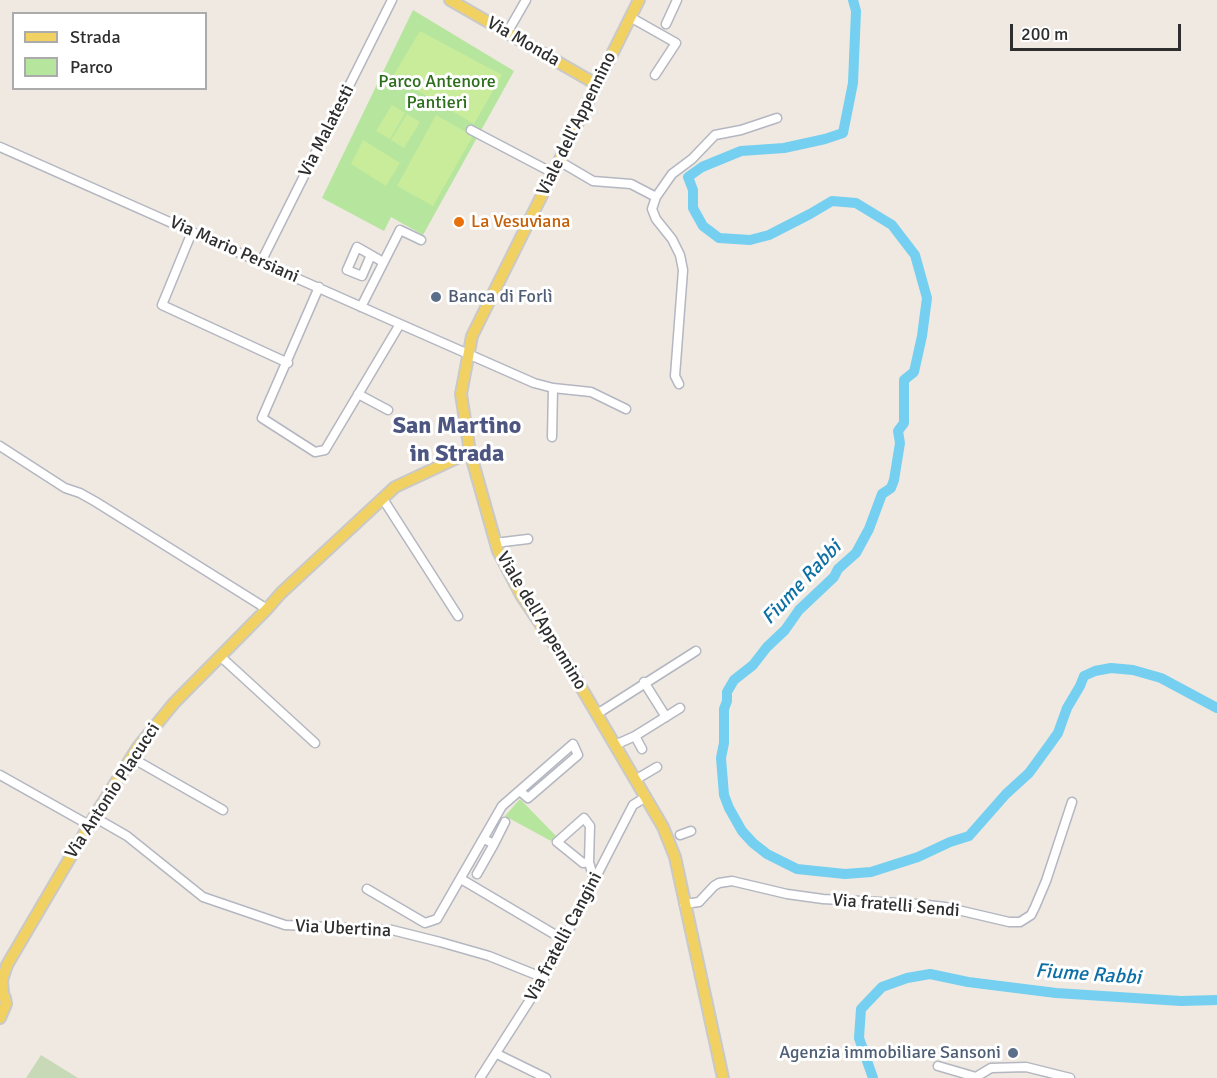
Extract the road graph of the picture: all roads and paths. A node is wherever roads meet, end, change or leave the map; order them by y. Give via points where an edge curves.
1 (392, 0) edge
2 (450, 0) edge
3 (526, 0) edge
4 (639, 0) edge
5 (677, 0) edge
6 (630, 17) junction
7 (666, 24) dead end
8 (507, 33) junction
9 (655, 75) dead end
10 (597, 84) junction
11 (777, 118) dead end
12 (471, 130) dead end
13 (0, 147) edge
14 (559, 160) junction
15 (553, 173) junction
16 (656, 197) junction
17 (192, 232) junction
18 (421, 240) dead end
19 (371, 255) junction
20 (261, 262) junction
21 (383, 262) junction
22 (319, 287) junction
23 (362, 307) junction
24 (400, 324) junction
25 (468, 353) junction
26 (288, 363) junction
27 (679, 384) dead end
28 (553, 388) junction
29 (358, 394) junction
30 (626, 409) dead end
31 (388, 410) dead end
32 (552, 437) dead end
33 (0, 446) edge
34 (470, 452) junction
35 (383, 499) junction
36 (528, 539) dead end
37 (495, 543) junction
38 (267, 609) junction
39 (458, 616) dead end
40 (696, 651) dead end
41 (220, 656) junction
42 (644, 682) junction
43 (680, 708) dead end
44 (597, 714) junction
45 (666, 717) junction
46 (635, 736) junction
47 (315, 743) dead end
48 (573, 744) dead end
49 (615, 745) junction
50 (642, 748) dead end
51 (132, 758) junction
52 (657, 768) dead end
53 (0, 774) edge
54 (635, 780) junction
55 (646, 797) junction
56 (1072, 802) dead end
57 (223, 810) dead end
58 (92, 821) junction
59 (505, 822) dead end
60 (691, 831) dead end
61 (674, 837) junction
62 (484, 839) junction
63 (494, 844) junction
64 (589, 862) junction
65 (477, 874) dead end
66 (461, 879) junction
67 (594, 880) junction
68 (367, 889) dead end
69 (684, 904) junction
70 (564, 940) junction
71 (3, 968) edge
72 (544, 978) junction
73 (2, 991) edge
74 (0, 1018) edge
75 (497, 1054) junction
76 (938, 1066) dead end
77 (480, 1078) edge
78 (546, 1078) edge
79 (723, 1078) edge
80 (1070, 1078) edge

1 - 20 street, Via Malatesti
2 - 8 main road, Via Monda
3 - 8 street
4 - 6 main road, Viale dell'Appennino
5 - 7 street
6 - 9 street via 676,44
6 - 10 main road, Viale dell'Appennino
8 - 10 main road, Via Monda
10 - 14 main road, Viale dell'Appennino
11 - 16 street via 715,135 672,174
12 - 15 street
13 - 17 street, Via Mario Persiani
14 - 15 main road, Viale dell'Appennino
14 - 16 street via 593,181 632,184
15 - 25 main road, Viale dell'Appennino via 477,326
16 - 27 street via 652,209 672,239 683,270 675,376
17 - 20 street, Via Mario Persiani
17 - 26 street via 162,305
18 - 21 street via 400,230
19 - 19 street via 362,276 347,270 357,247
19 - 21 street
20 - 22 street, Via Mario Persiani
21 - 23 street
22 - 23 street, Via Mario Persiani
22 - 26 street
23 - 24 street, Via Mario Persiani
24 - 25 street, Via Mario Persiani
24 - 29 street
25 - 28 street, Via Mario Persiani
25 - 34 main road, Viale dell'Appennino via 461,394
26 - 29 street via 262,418 315,452 325,450
28 - 30 street, Via Mario Persiani via 591,392
28 - 32 street
29 - 31 street
33 - 38 street
34 - 35 main road, Via Antonio Placucci via 395,487
34 - 37 main road, Viale dell'Appennino
35 - 38 main road, Via Antonio Placucci
35 - 39 street
36 - 37 street
37 - 44 main road, Viale dell'Appennino via 521,595
38 - 41 main road, Via Antonio Placucci
40 - 42 street
41 - 47 street
41 - 51 main road, Via Antonio Placucci via 174,703
42 - 44 street
42 - 45 street
43 - 45 street
44 - 49 main road, Viale dell'Appennino
45 - 46 street
46 - 49 street
46 - 50 street
48 - 62 street via 502,806
49 - 54 main road, Viale dell'Appennino
51 - 57 street
51 - 58 main road, Via Antonio Placucci
52 - 54 street
53 - 58 street, Via Ubertina
54 - 55 main road, Viale dell'Appennino
55 - 61 main road, Viale dell'Appennino via 663,827
55 - 67 street, Via fratelli Cangini via 633,805
56 - 69 street, Via fratelli Sendi via 1035,907 1020,922 945,907 787,894 732,881 714,886 699,902
58 - 71 main road, Via Antonio Placucci
58 - 72 street, Via Ubertina via 127,836 203,897 285,925 392,930 489,956
59 - 63 street
60 - 61 street
61 - 69 main road, Viale dell'Appennino
62 - 63 street
62 - 66 street
63 - 65 street
64 - 64 street via 590,826 584,818 557,842 583,863
64 - 67 street
66 - 68 street via 437,919 425,923
66 - 70 street
67 - 70 street, Via fratelli Cangini
69 - 79 main road, Viale dell'Appennino
70 - 72 street, Via fratelli Cangini
71 - 73 main road, Via Antonio Placucci
72 - 75 street, Via fratelli Cangini
73 - 74 main road, Via Antonio Placucci via 6,1004
75 - 77 street, Via fratelli Cangini
75 - 78 street
76 - 80 street via 976,1077 991,1068 1026,1067

